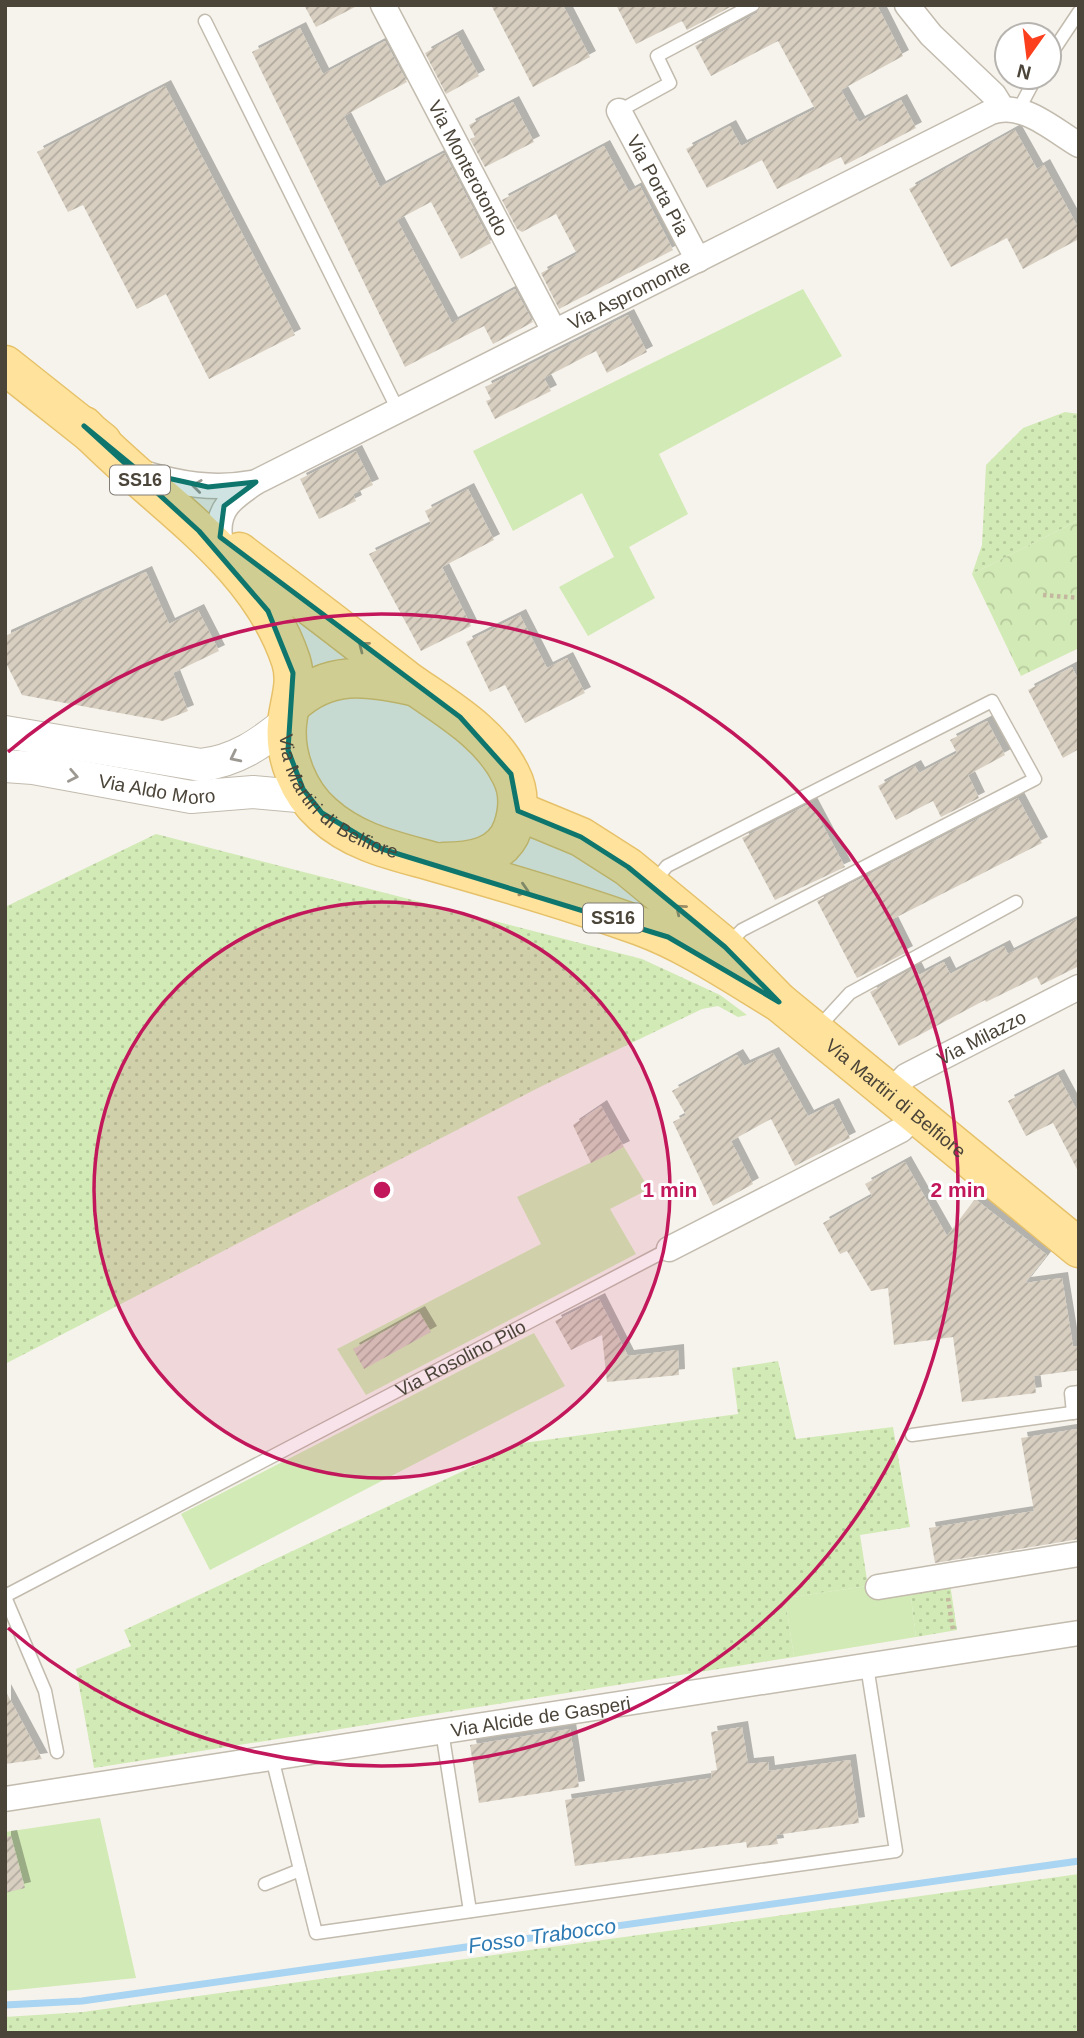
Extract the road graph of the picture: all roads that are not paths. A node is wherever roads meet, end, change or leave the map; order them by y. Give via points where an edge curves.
1 (383, 5) edge
2 (753, 5) edge
3 (907, 5) edge
4 (1079, 12) edge
5 (205, 20) dead end
6 (1063, 36) edge
7 (1025, 91) edge
8 (1011, 109) junction
9 (619, 111) joint
10 (1079, 145) edge
11 (698, 260) junction
12 (554, 331) junction
13 (5, 365) edge
14 (398, 410) junction
15 (84, 426) junction
16 (140, 472) junction
17 (256, 482) junction
18 (220, 537) junction
19 (417, 688) junction
20 (289, 713) junction
21 (5, 732) edge
22 (5, 766) edge
23 (309, 797) junction
24 (518, 811) junction
25 (436, 862) junction
26 (651, 885) junction
27 (1016, 902) dead end
28 (725, 947) junction
29 (1079, 987) edge
30 (779, 1002) junction
31 (814, 1031) junction
32 (903, 1104) junction
33 (1079, 1248) edge
34 (669, 1249) joint
35 (1079, 1392) edge
36 (1076, 1413) edge
37 (912, 1435) dead end
38 (1079, 1555) edge
39 (878, 1587) dead end
40 (5, 1596) edge
41 (1079, 1633) edge
42 (867, 1666) junction
43 (442, 1731) junction
44 (57, 1752) dead end
45 (272, 1758) junction
46 (5, 1799) edge
47 (300, 1870) junction
48 (265, 1884) dead end
49 (470, 1911) junction

1 - 12 street, Via Monterotondo
2 - 9 lane via 657,56 670,83
3 - 8 street via 931,35
4 - 6 lane
5 - 14 lane
7 - 8 lane
8 - 10 street
8 - 11 street, Via Aspromonte
9 - 11 street, Via Porta Pia
11 - 12 street, Via Aspromonte
12 - 14 street, Via Aspromonte
13 - 15 main road, SS16
14 - 17 street, Via Aspromonte
15 - 16 main road, SS16
15 - 20 main road, SS16 via 116,460 200,531 244,578 279,631 293,673
17 -> 16 street, Via Aspromonte via 208,487
16 - 18 main road, SS16
17 - 18 street, Via Aspromonte via 225,506 218,526
19 -> 18 main road, Via Martiri di Belfiore / SS16
19 - 20 main road, Via Martiri di Belfiore / SS16 via 384,680 330,680 308,689
19 - 24 main road, Via Martiri di Belfiore / SS16 via 460,717 497,754 511,774
20 -> 21 street, Via Aldo Moro via 262,742 227,762 201,765
20 - 23 main road, Via Martiri di Belfiore / SS16 via 288,750
22 -> 23 street, Via Aldo Moro via 191,797 253,792
23 - 25 main road, Via Martiri di Belfiore / SS16 via 350,834 382,849
24 - 25 main road, Via Martiri di Belfiore / SS16 via 512,832 491,854 468,862
24 - 26 main road, Via Martiri di Belfiore / SS16 via 599,847
25 -> 30 main road, Via Martiri di Belfiore / SS16 via 668,937
28 -> 26 main road, Via Martiri di Belfiore / SS16
26 - 28 lane via 667,866 992,701 1035,779 742,930
27 - 31 lane via 850,993
28 - 30 main road, Via Martiri di Belfiore / SS16
29 - 32 street, Via Milazzo via 906,1076
30 - 31 main road, Via Martiri di Belfiore / SS16
31 - 32 main road, Via Martiri di Belfiore / SS16
32 - 33 main road, Via Martiri di Belfiore / SS16
32 - 34 street, Via Rosolino Pilo via 901,1130
34 - 40 lane, Via Rosolino Pilo
35 - 36 lane via 1070,1393
36 - 37 lane
38 - 39 street
40 - 44 lane, Via Rosolino Pilo via 45,1690
41 - 42 street, Via Alcide de Gasperi
42 - 43 street, Via Alcide de Gasperi
42 - 49 lane via 896,1851
43 - 45 street, Via Alcide de Gasperi
43 - 49 lane
45 - 46 street, Via Alcide de Gasperi
45 - 47 lane
47 - 48 lane
47 - 49 lane via 316,1933

